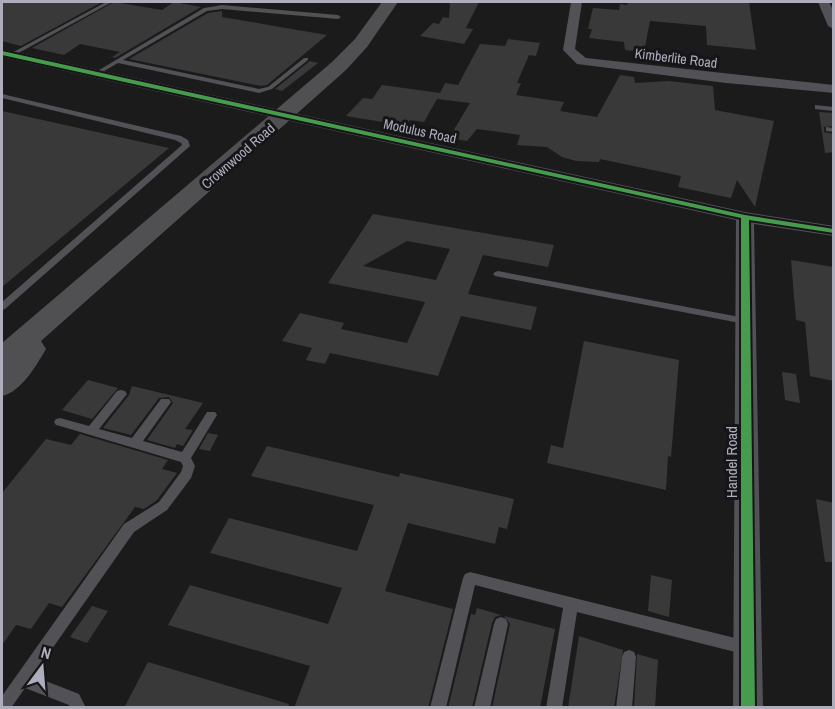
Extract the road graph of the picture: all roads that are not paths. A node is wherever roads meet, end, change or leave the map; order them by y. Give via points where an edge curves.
1 (109, 2) edge
2 (390, 2) edge
3 (576, 2) edge
4 (823, 2) edge
5 (338, 17) dead end
6 (834, 26) edge
7 (6, 54) edge
8 (306, 59) dead end
9 (117, 61) junction
10 (97, 73) junction
11 (834, 89) edge
12 (2, 96) edge
13 (818, 107) dead end
14 (834, 109) edge
15 (283, 116) junction
16 (745, 217) junction
17 (834, 231) edge
18 (498, 274) dead end
19 (74, 299) junction
20 (2, 307) edge
21 (746, 321) junction
22 (2, 359) edge
23 (2, 386) edge
24 (121, 394) dead end
25 (165, 402) dead end
26 (211, 415) dead end
27 (60, 422) dead end
28 (91, 431) junction
29 (135, 443) junction
30 (186, 458) junction
31 (571, 604) junction
32 (501, 624) dead end
33 (747, 648) junction
34 (629, 657) dead end
35 (12, 686) edge
36 (4, 706) edge
37 (79, 708) edge
38 (438, 708) edge
39 (482, 708) edge
40 (554, 708) edge
41 (624, 708) edge
42 (748, 708) edge

1 - 7 lane
2 - 15 main road, Crownwood Road via 357,47
3 - 11 street, Kimberlite Road via 569,50 582,61
4 - 6 street
5 - 9 lane via 212,7 196,12
7 - 10 street, Modulus Road
8 - 9 lane via 270,88 259,91
9 - 10 lane
10 - 15 street, Modulus Road
12 - 20 lane via 178,138 186,146
13 - 14 lane
15 - 16 street, Modulus Road
15 - 19 main road, Crownwood Road
16 - 17 street, Modulus Road
16 - 21 street, Handel Road
18 - 21 lane
19 - 22 main road, Crownwood Road
19 - 23 main road, Crownwood Road
21 - 33 street, Handel Road
24 - 28 lane
25 - 29 lane
26 - 30 lane
27 - 28 lane
28 - 29 lane
29 - 30 lane
30 - 35 lane via 187,474 163,506 129,528
31 - 33 lane
31 - 38 lane via 470,578
31 - 40 lane
32 - 39 lane
33 - 42 street, Handel Road
34 - 41 lane
35 - 36 lane
35 - 37 lane via 74,699

